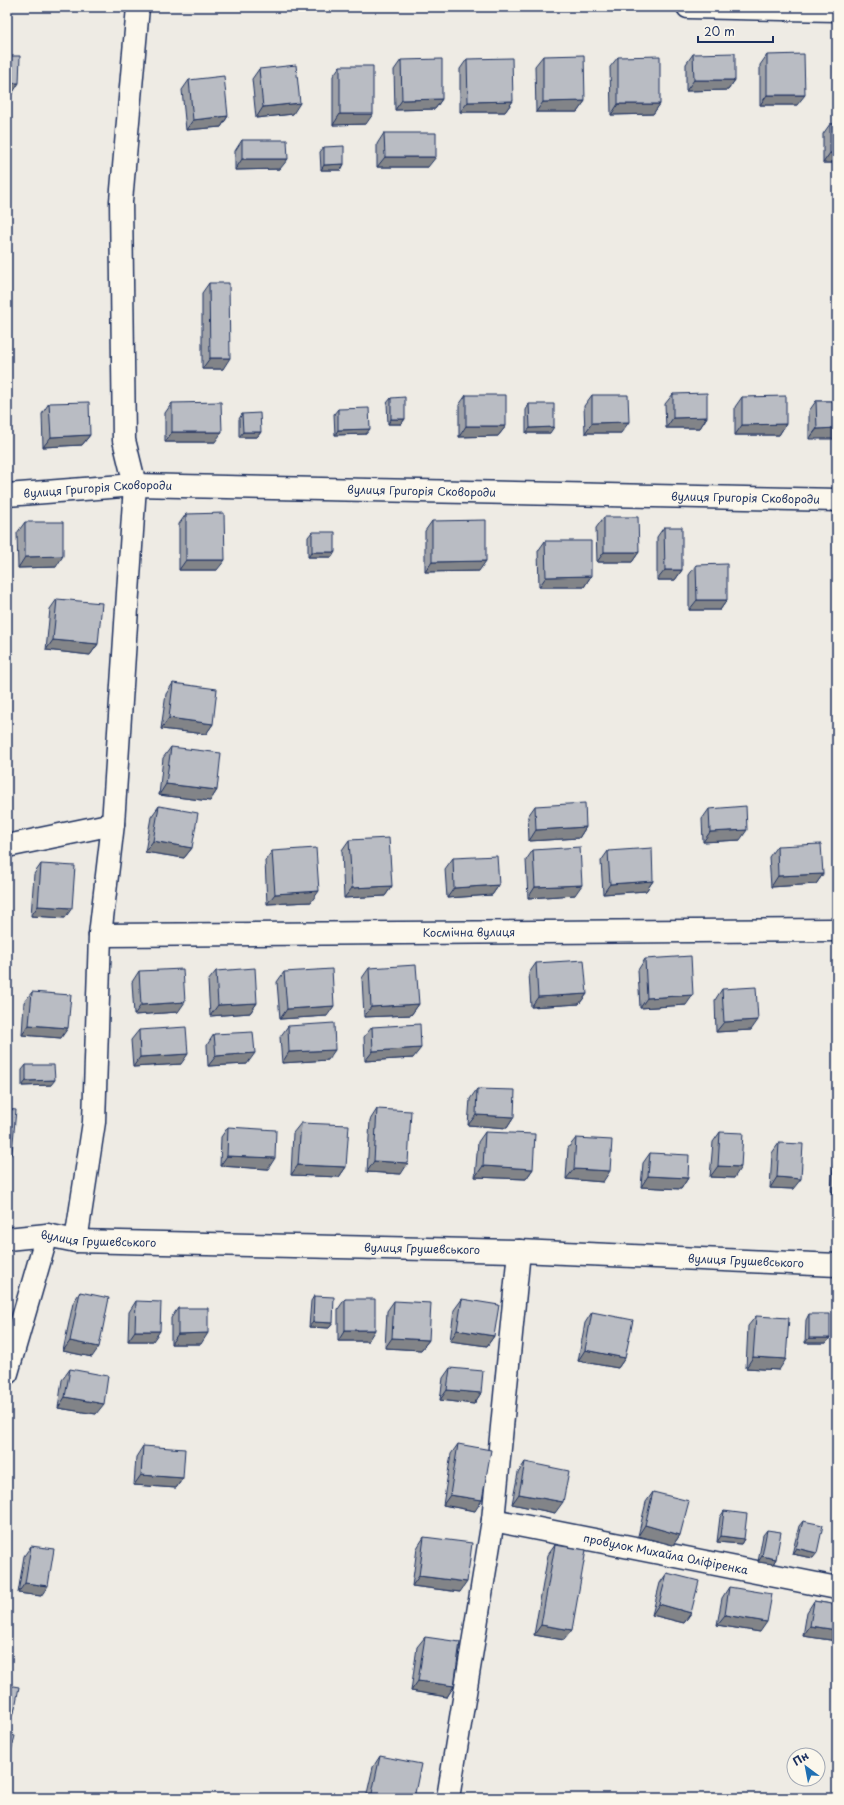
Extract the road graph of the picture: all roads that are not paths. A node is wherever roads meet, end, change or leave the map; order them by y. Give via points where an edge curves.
1 (138, 7) edge
2 (688, 7) edge
3 (837, 10) edge
4 (135, 485) junction
5 (7, 495) edge
6 (837, 500) edge
7 (113, 824) junction
8 (7, 846) edge
9 (837, 930) edge
10 (100, 935) junction
11 (47, 1235) junction
12 (7, 1239) edge
13 (76, 1240) junction
14 (518, 1251) junction
15 (837, 1265) edge
16 (7, 1373) edge
17 (493, 1520) junction
18 (837, 1588) edge
19 (448, 1798) edge

1 - 4 street via 121,200 124,440
2 - 3 street
4 - 5 street, вулиця Григорія Сковороди
4 - 6 street, вулиця Григорія Сковороди
4 - 7 street
7 - 8 street
7 - 10 street
9 - 10 street, Космічна вулиця
10 - 13 street via 94,1122
11 - 12 street, вулиця Грушевського
11 - 13 street, вулиця Грушевського
11 - 16 street
13 - 14 street, вулиця Грушевського
14 - 15 street, вулиця Грушевського
14 - 17 street
17 - 18 street, провулок Михайла Оліфіренка
17 - 19 street

